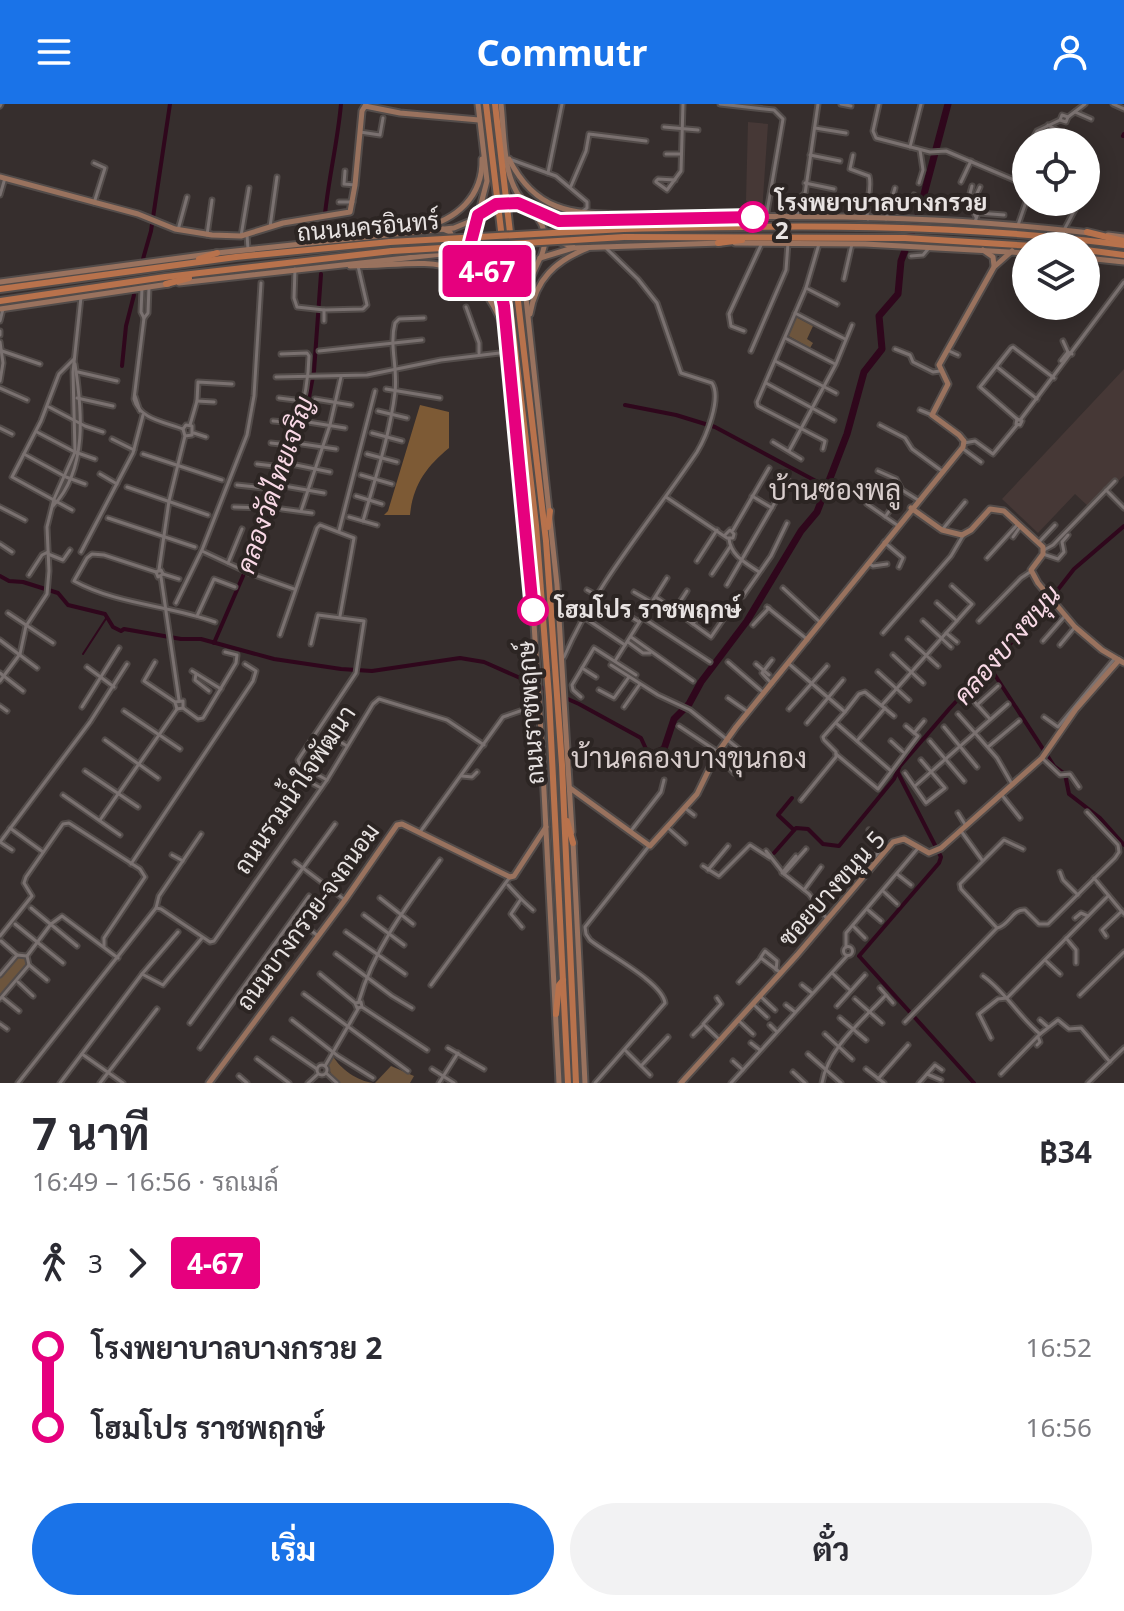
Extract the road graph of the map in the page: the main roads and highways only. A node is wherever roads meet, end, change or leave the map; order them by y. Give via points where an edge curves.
1 (478, 104) edge
2 (486, 104) edge
3 (495, 104) edge
4 (501, 104) edge
5 (389, 107) edge
6 (479, 120) junction
7 (483, 149) junction
8 (506, 153) junction
9 (3, 178) edge
10 (529, 208) junction
11 (478, 215) junction
12 (673, 218) junction
13 (567, 221) junction
14 (442, 229) junction
15 (404, 232) junction
16 (1087, 232) edge
17 (1100, 235) edge
18 (762, 240) junction
19 (1124, 241) edge
20 (718, 243) joint
21 (1012, 245) edge
22 (592, 246) junction
23 (573, 248) junction
24 (982, 249) junction
25 (1012, 251) joint
26 (1100, 252) edge
27 (217, 253) junction
28 (442, 254) junction
29 (1124, 255) edge
30 (540, 258) junction
31 (1100, 259) edge
32 (1124, 262) edge
33 (184, 264) junction
34 (326, 266) junction
35 (485, 267) junction
36 (994, 267) junction
37 (212, 272) junction
38 (0, 282) edge
39 (166, 284) junction
40 (0, 289) edge
41 (1, 306) edge
42 (530, 319) junction
43 (506, 333) junction
44 (911, 508) junction
45 (550, 511) junction
46 (546, 541) junction
47 (529, 547) junction
48 (540, 585) junction
49 (1121, 659) edge
50 (561, 689) junction
51 (562, 702) junction
52 (570, 788) junction
53 (564, 805) junction
54 (546, 826) junction
55 (573, 843) junction
56 (547, 846) junction
57 (532, 851) junction
58 (563, 980) junction
59 (556, 1014) junction
60 (209, 1083) edge
61 (559, 1083) edge
62 (568, 1083) edge
63 (576, 1083) edge
64 (585, 1083) edge
65 (681, 1083) edge

1 - 6 main road
2 - 48 main road, ถนนราชพฤกษ์
3 - 46 main road, ถนนราชพฤกษ์
4 - 8 main road
5 - 6 main road
5 - 9 main road via 365,106 347,214 244,235 178,230
6 - 7 main road
7 - 11 main road via 487,181
7 - 15 main road via 482,175 469,201 445,220
8 - 10 main road via 512,184
8 - 12 main road via 523,182 560,209
10 - 11 main road, bridge via 507,202
10 - 13 main road
10 - 30 main road via 544,229
11 - 14 main road, ถนนนครอินทร์
11 - 35 main road via 471,242
12 - 13 main road
12 - 16 main road via 976,220
13 - 23 main road via 556,235
14 - 15 main road, ถนนนครอินทร์
14 - 28 main road via 455,242
15 - 27 main road, ถนนนครอินทร์
17 - 19 main road
18 - 20 main road
18 - 21 main road, ถนนนครอินทร์ via 905,238
18 - 24 main road, ถนนนครอินทร์
18 - 37 main road, ถนนนครอินทร์, bridge via 546,240
19 - 33 main road, ถนนนครอินทร์, bridge via 908,227 761,225 390,242
20 - 22 main road
22 - 23 main road
22 - 42 main road via 545,274
23 - 30 main road
24 - 25 main road, ถนนนครอินทร์
24 - 36 main road via 993,257
25 - 36 main road
26 - 29 main road
27 - 33 main road
27 - 38 main road, ถนนนครอินทร์
28 - 34 main road, ถนนนครอินทร์
28 - 35 main road, ถนนนครอินทร์
30 - 35 main road, bridge via 512,276
30 - 42 main road via 527,291
31 - 32 main road
33 - 40 main road, ถนนนครอินทร์
34 - 39 main road, ถนนนครอินทร์
34 - 43 main road via 430,263 463,272 491,297
35 - 43 main road via 501,292
36 - 44 main road via 939,365 948,384 932,415 959,435 963,446
37 - 39 main road
37 - 41 main road, ถนนนครอินทร์
39 - 41 main road, ถนนนครอินทร์
42 - 45 main road
43 - 47 main road
44 - 49 main road via 942,530 964,534 993,508 1004,511 1039,542 1043,552 1030,572 1055,604 1075,627
44 - 52 main road via 728,738 685,808 650,846
45 - 46 main road
45 - 50 main road via 564,631
46 - 50 main road, ถนนราชพฤกษ์
47 - 48 main road
47 - 54 main road
48 - 58 main road, ถนนราชพฤกษ์
49 - 65 main road, ซอยบางขนุน 5 via 1044,754 938,850 929,853 900,839 887,846
50 - 51 main road, ถนนราชพฤกษ์
51 - 52 main road
51 - 53 main road, ถนนราชพฤกษ์
52 - 55 main road
53 - 55 main road
53 - 63 main road, ถนนราชพฤกษ์
54 - 56 main road
54 - 57 main road
55 - 64 main road
56 - 57 main road
56 - 59 main road
57 - 60 main road, ถนนบางกรวย-จงถนอม via 508,880 397,825
58 - 59 main road
58 - 62 main road, ถนนราชพฤกษ์
59 - 61 main road

